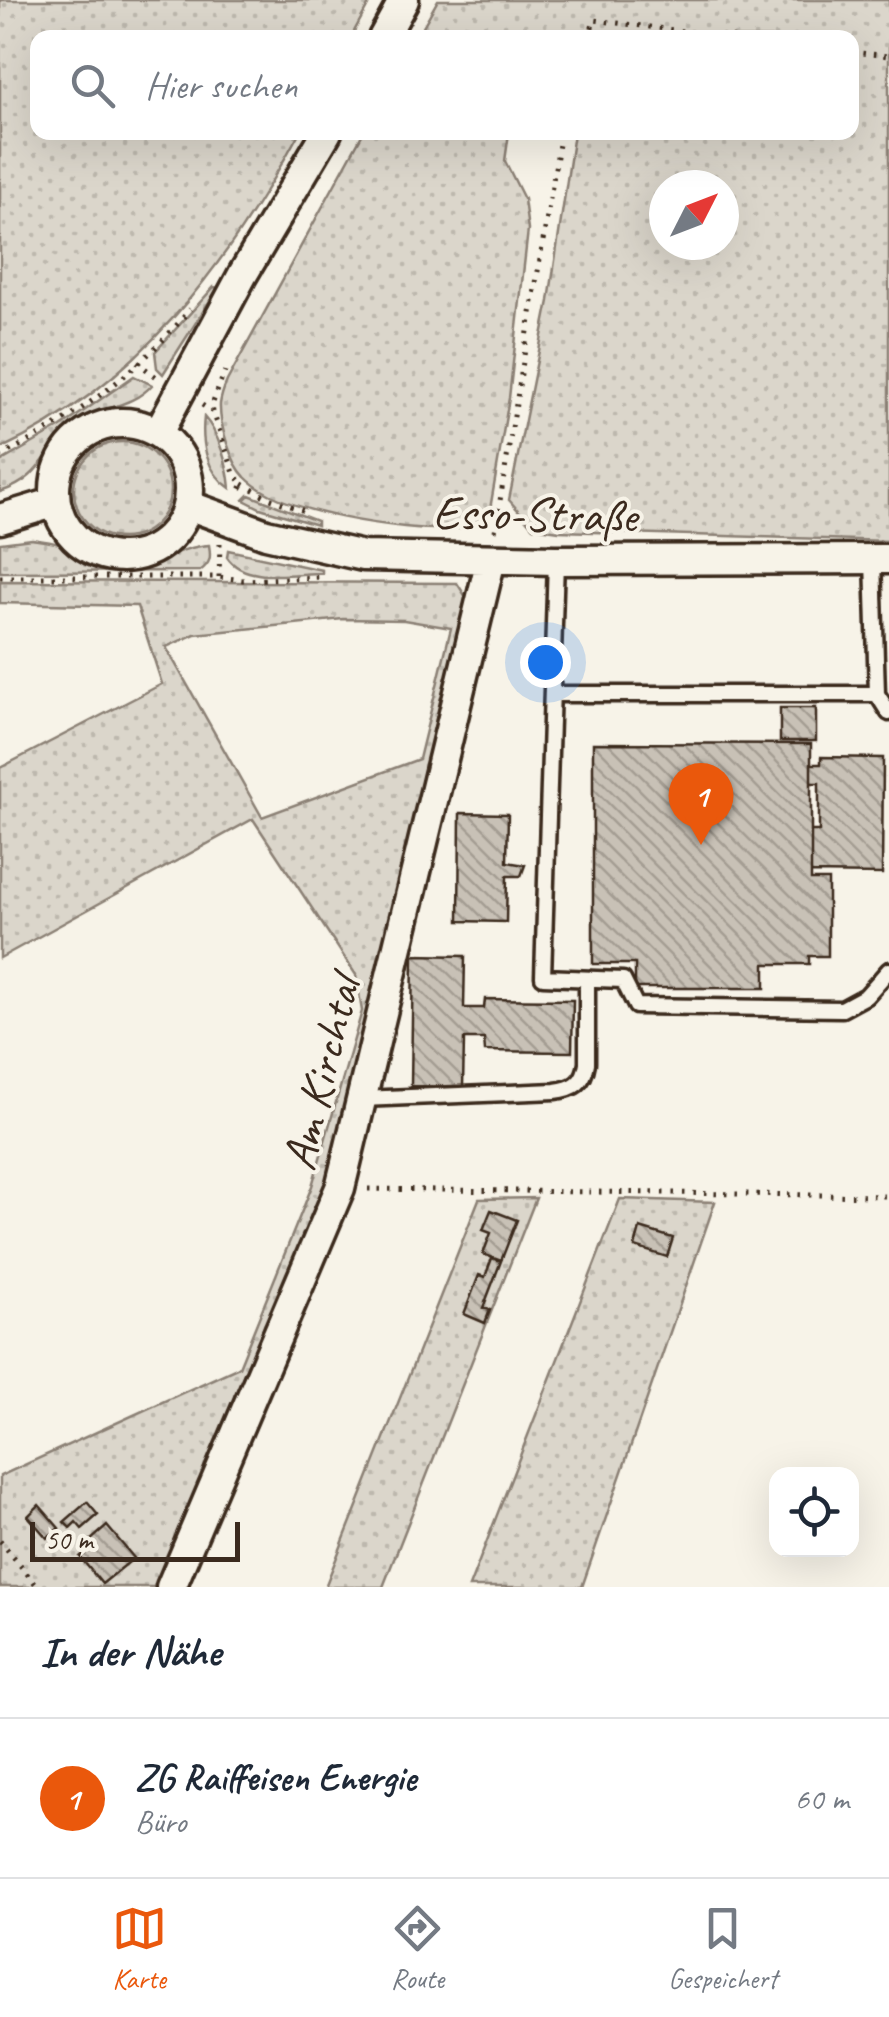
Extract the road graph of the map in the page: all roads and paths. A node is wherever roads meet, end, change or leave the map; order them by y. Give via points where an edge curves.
1 (404, 0) edge
2 (387, 30) edge
3 (591, 30) edge
4 (673, 30) edge
5 (859, 53) edge
6 (889, 56) edge
7 (322, 140) edge
8 (560, 140) edge
9 (194, 304) dead end
10 (137, 362) junction
11 (180, 392) junction
12 (158, 433) junction
13 (0, 456) edge
14 (242, 484) junction
15 (56, 502) junction
16 (188, 505) junction
17 (320, 516) dead end
18 (0, 519) edge
19 (226, 522) junction
20 (491, 559) junction
21 (881, 559) edge
22 (556, 560) junction
23 (339, 576) dead end
24 (0, 577) edge
25 (219, 577) junction
26 (552, 694) junction
27 (877, 694) junction
28 (889, 712) edge
29 (889, 970) edge
30 (588, 979) junction
31 (362, 1099) junction
32 (340, 1188) junction
33 (889, 1196) edge
34 (0, 1540) edge
35 (38, 1587) edge
36 (170, 1587) edge

1 - 2 street
3 - 4 path via 594,20
5 - 6 path
7 - 11 street
8 - 20 path
9 - 10 path
10 - 11 path
10 - 13 path via 84,406
11 - 12 street
11 - 14 path via 213,412
12 - 15 street via 115,423 75,441 55,480
12 - 16 street via 178,452 188,478
14 - 17 path
14 - 19 path
15 - 16 street via 79,541 121,557 163,543
15 - 18 street
16 - 19 street, Esso-Straße
19 - 20 street, Esso-Straße via 351,554
19 - 25 path
20 - 22 street, Esso-Straße
20 - 31 street, Am Kirchtal
21 - 22 street, Esso-Straße
21 - 27 lane
22 - 26 lane
23 - 25 path
24 - 25 path
26 - 27 lane
26 - 30 lane via 543,977
27 - 28 lane
29 - 30 lane via 866,996 842,1009 636,1006 623,980
30 - 31 lane via 585,1075 578,1084
31 - 32 street, Am Kirchtal
32 - 33 path
32 - 36 street, Am Kirchtal
34 - 35 path

